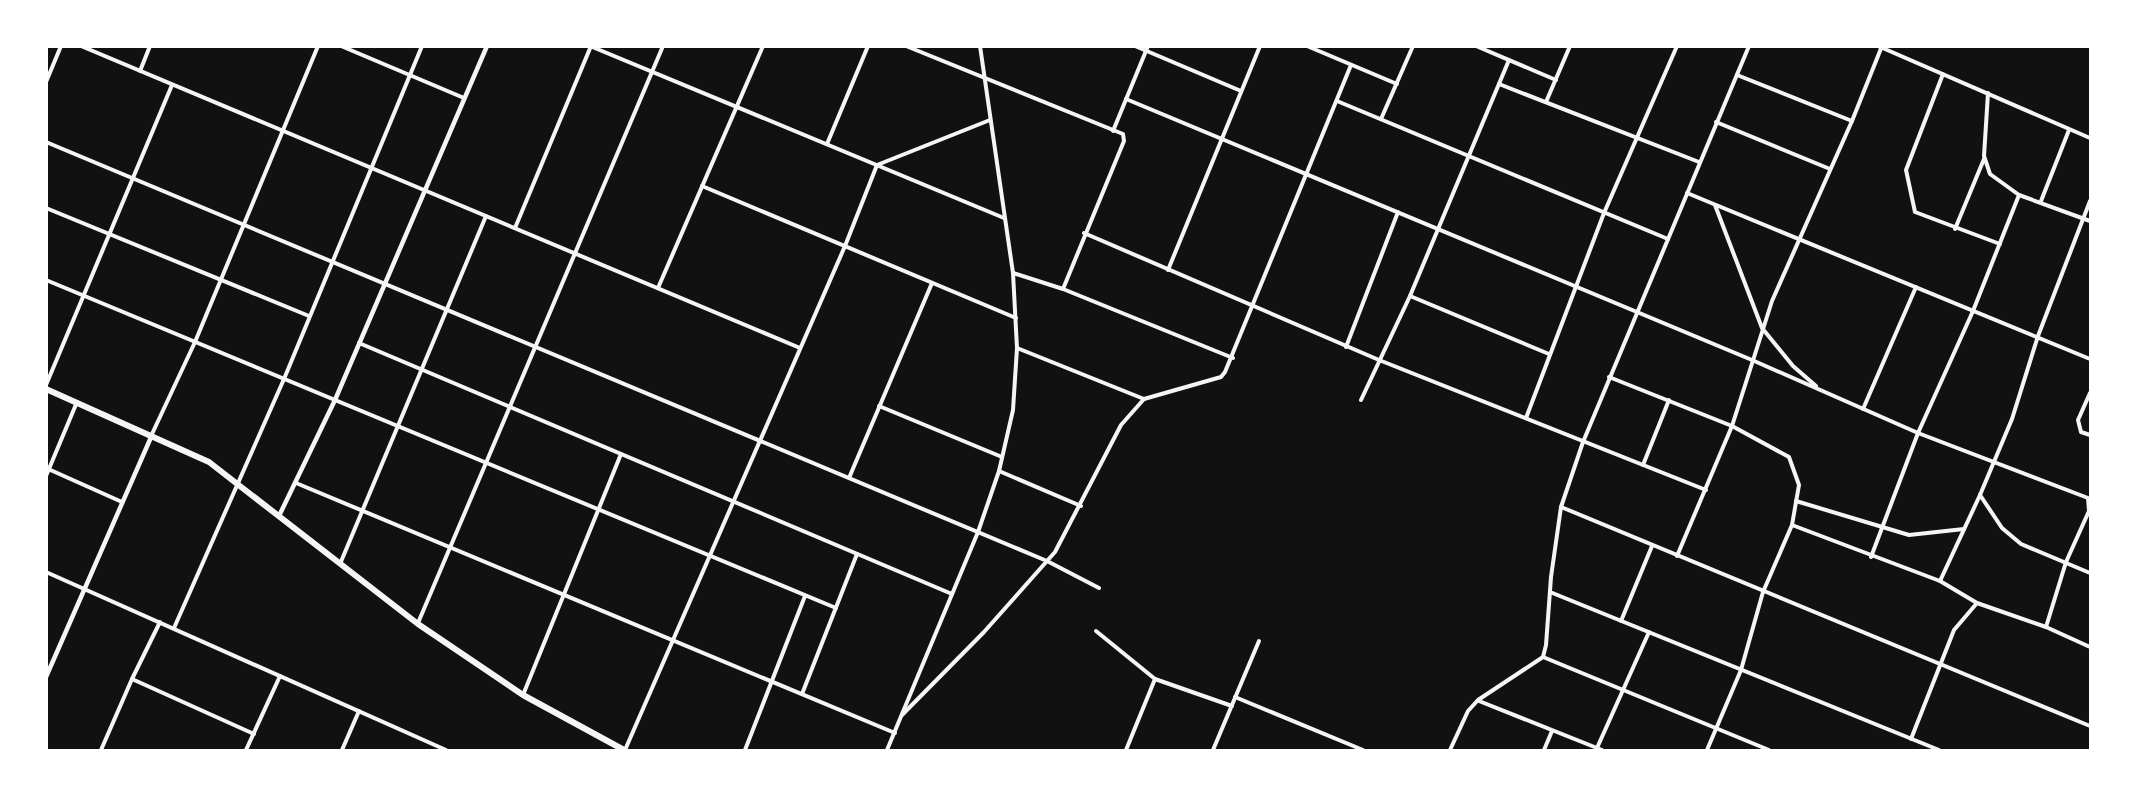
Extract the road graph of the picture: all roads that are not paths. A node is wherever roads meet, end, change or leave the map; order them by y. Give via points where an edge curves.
1 (61, 46) edge
2 (81, 46) edge
3 (150, 46) edge
4 (318, 46) edge
5 (341, 46) edge
6 (422, 46) edge
7 (487, 46) edge
8 (663, 46) edge
9 (763, 46) edge
10 (868, 46) edge
11 (906, 46) edge
12 (980, 46) edge
13 (1135, 46) edge
14 (1260, 46) edge
15 (1307, 46) edge
16 (1413, 46) edge
17 (1476, 46) edge
18 (1570, 46) edge
19 (1677, 46) edge
20 (1749, 46) edge
21 (590, 47) edge
22 (1880, 47) edge
23 (1147, 49) edge
24 (1509, 60) junction
25 (1352, 65) junction
26 (140, 71) junction
27 (653, 71) junction
28 (1943, 74) junction
29 (410, 75) junction
30 (1737, 75) junction
31 (985, 78) junction
32 (1556, 80) junction
33 (46, 82) edge
34 (1397, 84) junction
35 (1499, 84) junction
36 (172, 85) junction
37 (1241, 91) junction
38 (1988, 93) junction
39 (464, 98) junction
40 (1126, 99) junction
41 (1336, 101) junction
42 (1546, 102) junction
43 (737, 107) junction
44 (1381, 119) junction
45 (990, 120) junction
46 (1852, 121) junction
47 (1716, 122) junction
48 (1113, 130) junction
49 (2069, 130) junction
50 (283, 131) junction
51 (1638, 138) junction
52 (2091, 138) edge
53 (1222, 139) junction
54 (46, 142) edge
55 (827, 144) junction
56 (1469, 155) junction
57 (1984, 158) junction
58 (1699, 162) junction
59 (877, 165) junction
60 (370, 168) junction
61 (1830, 168) junction
62 (1308, 176) junction
63 (134, 179) junction
64 (702, 186) junction
65 (425, 190) junction
66 (1687, 193) junction
67 (2019, 195) junction
68 (2041, 201) junction
69 (2091, 201) edge
70 (1715, 204) junction
71 (46, 208) edge
72 (1398, 212) junction
73 (1604, 213) junction
74 (486, 216) junction
75 (1004, 218) junction
76 (2083, 219) junction
77 (2091, 221) edge
78 (243, 225) junction
79 (515, 228) junction
80 (1438, 229) junction
81 (1955, 229) junction
82 (1084, 233) junction
83 (111, 234) junction
84 (1800, 238) junction
85 (1668, 239) junction
86 (2000, 244) junction
87 (845, 246) junction
88 (575, 254) junction
89 (332, 261) junction
90 (1168, 270) junction
91 (1013, 273) junction
92 (220, 279) junction
93 (46, 280) edge
94 (385, 283) junction
95 (932, 283) junction
96 (1575, 286) junction
97 (1916, 287) junction
98 (658, 288) junction
99 (1063, 289) junction
100 (85, 296) junction
101 (1410, 296) junction
102 (1254, 306) junction
103 (448, 310) junction
104 (1973, 310) junction
105 (1636, 311) junction
106 (309, 316) junction
107 (1017, 318) junction
108 (1762, 328) junction
109 (2038, 336) junction
110 (195, 342) junction
111 (359, 343) junction
112 (1346, 346) junction
113 (536, 347) junction
114 (800, 348) junction
115 (1017, 348) junction
116 (1549, 354) junction
117 (1233, 358) junction
118 (2091, 359) edge
119 (1379, 360) junction
120 (1752, 360) junction
121 (423, 370) junction
122 (1609, 376) junction
123 (284, 379) junction
124 (46, 387) edge
125 (1819, 389) junction
126 (2091, 393) edge
127 (1144, 399) junction
128 (335, 400) junction
129 (1361, 400) dead end
130 (1670, 400) junction
131 (78, 402) junction
132 (879, 406) junction
133 (510, 407) junction
134 (1863, 409) junction
135 (1526, 418) junction
136 (399, 426) junction
137 (1732, 426) junction
138 (1918, 433) junction
139 (152, 434) junction
140 (2091, 435) edge
141 (760, 441) junction
142 (1583, 442) junction
143 (621, 454) junction
144 (1002, 457) junction
145 (1994, 460) junction
146 (486, 463) junction
147 (1643, 465) junction
148 (48, 468) edge
149 (999, 471) junction
150 (46, 476) edge
151 (849, 478) junction
152 (238, 483) junction
153 (296, 483) junction
154 (1706, 490) junction
155 (1980, 495) junction
156 (2089, 496) edge
157 (733, 501) junction
158 (1796, 501) junction
159 (122, 502) junction
160 (1081, 506) junction
161 (1561, 507) junction
162 (363, 511) junction
163 (598, 511) junction
164 (279, 516) junction
165 (1792, 525) junction
166 (1882, 528) junction
167 (1964, 529) junction
168 (978, 532) junction
169 (1652, 546) junction
170 (450, 547) junction
171 (857, 554) junction
172 (709, 556) junction
173 (1677, 556) junction
174 (1871, 557) junction
175 (1047, 561) junction
176 (2066, 562) junction
177 (340, 565) junction
178 (46, 572) edge
179 (2091, 573) edge
180 (1940, 581) junction
181 (1099, 588) dead end
182 (84, 590) junction
183 (1550, 592) junction
184 (1763, 592) junction
185 (952, 594) junction
186 (564, 595) junction
187 (805, 596) junction
188 (1977, 603) junction
189 (836, 608) junction
190 (1622, 621) junction
191 (160, 622) junction
192 (418, 624) junction
193 (2046, 627) junction
194 (174, 628) junction
195 (1096, 631) dead end
196 (1649, 632) junction
197 (672, 640) junction
198 (1259, 641) dead end
199 (2091, 647) edge
200 (1543, 657) junction
201 (1940, 664) junction
202 (1741, 670) junction
203 (280, 676) junction
204 (46, 677) edge
205 (132, 679) junction
206 (1155, 679) junction
207 (771, 681) junction
208 (1624, 690) junction
209 (802, 694) junction
210 (523, 695) junction
211 (1235, 697) junction
212 (1478, 700) junction
213 (1232, 706) junction
214 (359, 711) junction
215 (902, 715) junction
216 (2091, 726) edge
217 (1716, 729) junction
218 (1552, 731) junction
219 (895, 733) junction
220 (254, 734) junction
221 (1911, 739) junction
222 (435, 748) edge
223 (1599, 749) edge
224 (101, 750) edge
225 (246, 750) edge
226 (342, 750) edge
227 (446, 750) edge
228 (624, 750) edge
229 (745, 750) edge
230 (887, 750) edge
231 (1126, 750) edge
232 (1213, 750) edge
233 (1363, 750) edge
234 (1450, 750) edge
235 (1544, 750) edge
236 (1707, 750) edge
237 (1769, 750) edge
238 (1939, 750) edge

1 - 33 street
2 - 26 street
3 - 26 street
4 - 50 street
5 - 29 street
6 - 29 street
7 - 39 street
8 - 27 street
9 - 43 street
10 - 55 street
11 - 31 street
12 - 31 street
13 - 23 street
14 - 37 street
15 - 25 street
16 - 34 street
17 - 24 street
18 - 32 street
19 - 51 street
20 - 30 street
21 - 27 street
21 - 79 street
22 - 28 street
22 - 46 street
23 - 37 street
23 - 40 street
24 - 32 street
24 - 35 street
25 - 34 street
25 - 41 street
26 - 36 street
27 - 43 street
27 - 88 street
28 - 38 street
28 - 81 street via 1906,170 1915,212
29 - 39 street
29 - 60 street
30 - 46 street
30 - 47 street
31 - 45 street
31 - 48 street
32 - 42 street
34 - 44 street
35 - 42 street
35 - 56 street
36 - 50 street
36 - 63 street
37 - 53 street
38 - 49 street
38 - 57 street
39 - 65 street
40 - 48 street
40 - 53 street
41 - 44 street
41 - 62 street
42 - 51 street
43 - 55 street
43 - 64 street
44 - 56 street
45 - 59 street
45 - 75 street
46 - 61 street
47 - 58 street
47 - 61 street
48 - 82 street via 1123,134 1124,141
49 - 52 street
49 - 68 street
50 - 60 street
50 - 78 street
51 - 58 street
51 - 73 street
53 - 62 street
53 - 90 street
54 - 63 street
55 - 59 street
56 - 73 street
56 - 80 street
57 - 67 street via 1989,174
57 - 81 street
58 - 66 street
59 - 75 street
59 - 87 street
60 - 65 street
60 - 89 street
61 - 84 street
62 - 72 street
62 - 102 street
63 - 78 street
63 - 83 street
64 - 87 street
64 - 98 street
65 - 74 street
65 - 94 street
66 - 70 street
66 - 85 street
67 - 68 street
67 - 86 street
68 - 76 street
69 - 76 street
70 - 84 street
70 - 108 street
71 - 83 street
72 - 80 street
72 - 112 street
73 - 85 street
73 - 96 street
74 - 79 street
74 - 103 street
75 - 91 street
76 - 77 street
76 - 109 street
78 - 89 street
78 - 92 street
79 - 88 street
80 - 96 street
80 - 101 street
81 - 86 street
82 - 90 street
82 - 99 street
83 - 92 street
83 - 100 street
84 - 97 street
84 - 108 street
85 - 105 street
86 - 104 street
87 - 95 street
87 - 114 street
88 - 98 street
88 - 113 street
89 - 94 street
89 - 106 street
90 - 102 street
91 - 99 street
91 - 107 street
92 - 106 street
92 - 110 street
93 - 100 street
94 - 103 street
94 - 111 street
95 - 107 street
95 - 132 street
96 - 105 street
96 - 116 street
97 - 104 street
97 - 134 street
98 - 114 street
99 - 117 street
100 - 110 street
100 - 124 street
101 - 116 street
101 - 119 street
102 - 112 street
102 - 117 street
103 - 113 street
103 - 121 street
104 - 109 street
104 - 138 street
105 - 120 street
105 - 122 street
106 - 123 street
107 - 115 street
108 - 120 street
108 - 125 street via 1793,366
109 - 118 street
109 - 145 street via 2012,419
110 - 123 street
110 - 139 street
111 - 121 street
111 - 128 street
112 - 119 street
113 - 133 street
113 - 141 street
114 - 141 street
115 - 127 street
115 - 144 street via 1013,410
116 - 135 street
117 - 127 street via 1221,377
119 - 129 street
119 - 135 street
120 - 125 street
120 - 137 street
121 - 133 street
121 - 136 street
122 - 130 street
122 - 142 street
123 - 128 street
123 - 152 street
124 - 131 main road
125 - 134 street
126 - 140 street via 2078,420 2081,432
127 - 160 street via 1121,425
128 - 136 street
128 - 153 street
130 - 137 street
130 - 147 street
131 - 139 main road
131 - 148 street
132 - 144 street
132 - 151 street
133 - 143 street
133 - 146 street
134 - 138 street
135 - 142 street
136 - 146 street
136 - 162 street
137 - 154 street
137 - 158 street via 1789,457 1799,485
138 - 145 street
138 - 166 street
139 - 152 main road via 209,462
139 - 159 street
141 - 151 street
141 - 157 street
142 - 147 street
142 - 161 street
143 - 157 street
143 - 163 street
144 - 149 street
145 - 155 street
145 - 156 street
146 - 163 street
146 - 170 street
147 - 154 street
148 - 150 street
148 - 159 street
149 - 160 street
149 - 168 street
151 - 168 street
152 - 164 main road
152 - 194 street
153 - 162 street
153 - 164 street
154 - 173 street
155 - 167 street
155 - 176 street via 2002,528 2021,544
156 - 176 street via 2089,512
157 - 171 street
157 - 172 street
158 - 165 street
158 - 166 street
159 - 182 street
160 - 175 street
161 - 169 street
161 - 183 street
162 - 170 street
162 - 177 street
163 - 172 street
163 - 186 street
164 - 177 main road
165 - 174 street
165 - 184 street
166 - 167 street via 1909,535
166 - 174 street
167 - 180 street
168 - 175 street
168 - 185 street
169 - 173 street
169 - 190 street
170 - 186 street
170 - 192 street
171 - 185 street
171 - 189 street
172 - 187 street
172 - 197 street
173 - 184 street
174 - 180 street
175 - 181 street
175 - 215 street
176 - 179 street
176 - 193 street
177 - 192 main road
178 - 182 street
180 - 188 street
182 - 191 street
182 - 204 street
183 - 190 street
183 - 200 street
184 - 201 street
184 - 202 street
185 - 215 street
186 - 197 street
186 - 210 street
187 - 189 street
187 - 207 street
188 - 193 street
188 - 201 street via 1954,630
189 - 209 street
190 - 196 street
191 - 194 street
191 - 205 street
192 - 210 main road
193 - 199 street
194 - 203 street
195 - 206 street
196 - 202 street
196 - 208 street
197 - 207 street
197 - 228 street
198 - 211 street
200 - 208 street
200 - 212 street
201 - 216 street
201 - 221 street
202 - 217 street
202 - 221 street
203 - 214 street
203 - 220 street
205 - 220 street
205 - 224 street
206 - 213 street
206 - 231 street
207 - 209 street
207 - 229 street
208 - 217 street
208 - 223 street
209 - 219 street
210 - 228 main road
211 - 213 street
211 - 233 street
212 - 218 street
212 - 234 street via 1468,711
213 - 232 street
214 - 222 street
214 - 226 street
215 - 219 street
217 - 236 street
217 - 237 street
218 - 223 street
218 - 235 street
219 - 230 street
220 - 225 street
221 - 238 street
222 - 227 street

